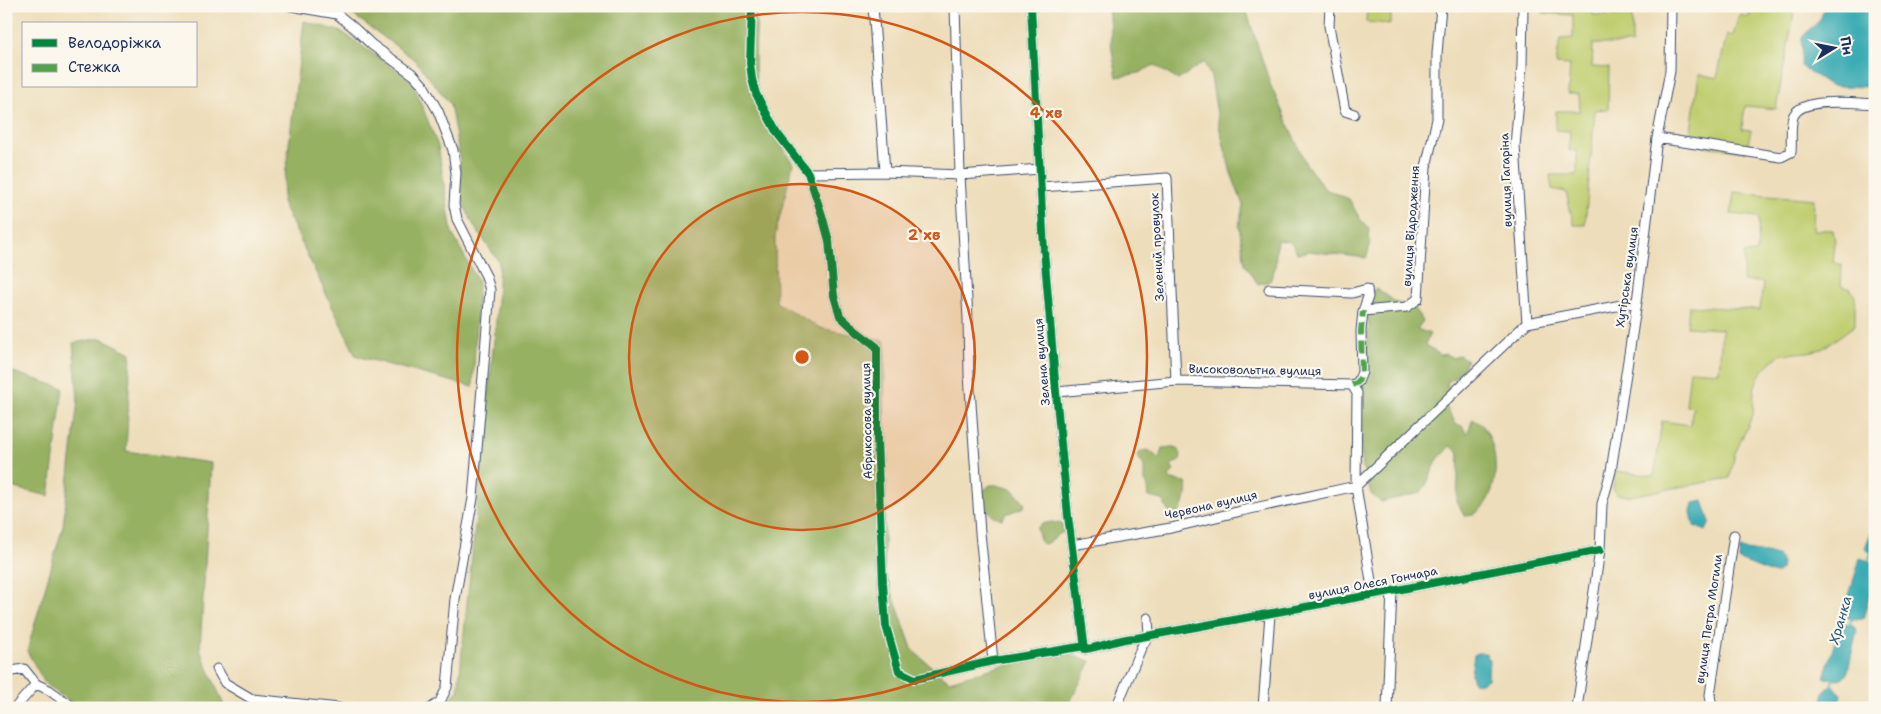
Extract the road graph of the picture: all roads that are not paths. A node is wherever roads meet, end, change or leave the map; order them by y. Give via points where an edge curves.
1 (291, 6) edge
2 (752, 6) edge
3 (873, 6) edge
4 (955, 6) edge
5 (1031, 6) edge
6 (1330, 6) edge
7 (1441, 6) edge
8 (1524, 6) edge
9 (1671, 6) edge
10 (1875, 104) edge
11 (1354, 114) dead end
12 (1658, 138) junction
13 (1040, 169) junction
14 (885, 172) junction
15 (808, 173) junction
16 (960, 175) junction
17 (1041, 187) junction
18 (1269, 290) dead end
19 (1637, 302) junction
20 (1363, 311) junction
21 (1527, 323) junction
22 (1176, 381) junction
23 (1352, 385) junction
24 (1056, 392) junction
25 (1356, 486) junction
26 (1734, 535) dead end
27 (1072, 545) junction
28 (1600, 550) junction
29 (1392, 591) junction
30 (1373, 594) junction
31 (1270, 614) junction
32 (1148, 618) dead end
33 (1149, 635) junction
34 (1136, 638) junction
35 (1085, 646) junction
36 (1141, 648) junction
37 (993, 661) junction
38 (6, 668) edge
39 (216, 669) dead end
40 (36, 684) junction
41 (15, 708) edge
42 (74, 708) edge
43 (339, 708) edge
44 (431, 708) edge
45 (1116, 708) edge
46 (1263, 708) edge
47 (1387, 708) edge
48 (1577, 708) edge
49 (1712, 708) edge

1 - 44 street via 337,14 423,85 438,111 453,150 457,219 490,290 473,498 455,599 447,687 440,702
2 - 15 street, Абрикосова вулиця via 750,63 756,94 777,133
3 - 14 street
4 - 16 street
5 - 13 street, Зелена вулиця
6 - 11 street via 1329,26 1345,111
7 - 20 street, вулиця Відродження via 1437,119 1426,167 1418,299 1407,307
8 - 21 street, вулиця Гагаріна via 1515,146
9 - 12 street, Хутірська вулиця via 1670,71
10 - 12 street via 1813,103 1798,110 1794,117 1791,152 1781,157
12 - 19 street, Хутірська вулиця
13 - 16 street
13 - 17 street, Зелена вулиця
14 - 15 street
14 - 16 street
15 - 37 street, Абрикосова вулиця via 829,241 834,296 840,316 877,347 877,439 886,626 899,671 914,678
16 - 37 street via 969,375
17 - 22 street, Зелений провулок via 1167,178
17 - 24 street, Зелена вулиця
18 - 20 street via 1352,292 1367,289
19 - 21 street
19 - 28 street, Хутірська вулиця via 1602,504
20 - 23 street via 1362,372 1358,382
21 - 25 street
22 - 23 street, Високовольтна вулиця
22 - 24 street, Високовольтна вулиця
23 - 25 street via 1357,393
24 - 27 street, Зелена вулиця
25 - 27 street, Червона вулиця via 1171,528
25 - 30 street
26 - 49 street, вулиця Петра Могили via 1710,695
27 - 35 street, Зелена вулиця
28 - 29 street, вулиця Олеся Гончара
28 - 48 street, Хутірська вулиця
29 - 30 street, вулиця Олеся Гончара
29 - 47 street
30 - 31 street, вулиця Олеся Гончара
31 - 33 street, вулиця Олеся Гончара
31 - 46 street
32 - 33 street
33 - 34 street
33 - 36 street
34 - 35 street via 1122,638 1085,649
34 - 36 street via 1141,641
35 - 37 street, Абрикосова вулиця
36 - 45 street
38 - 40 street via 12,672 24,669
39 - 43 street via 225,683 252,699
40 - 41 street
40 - 42 street

